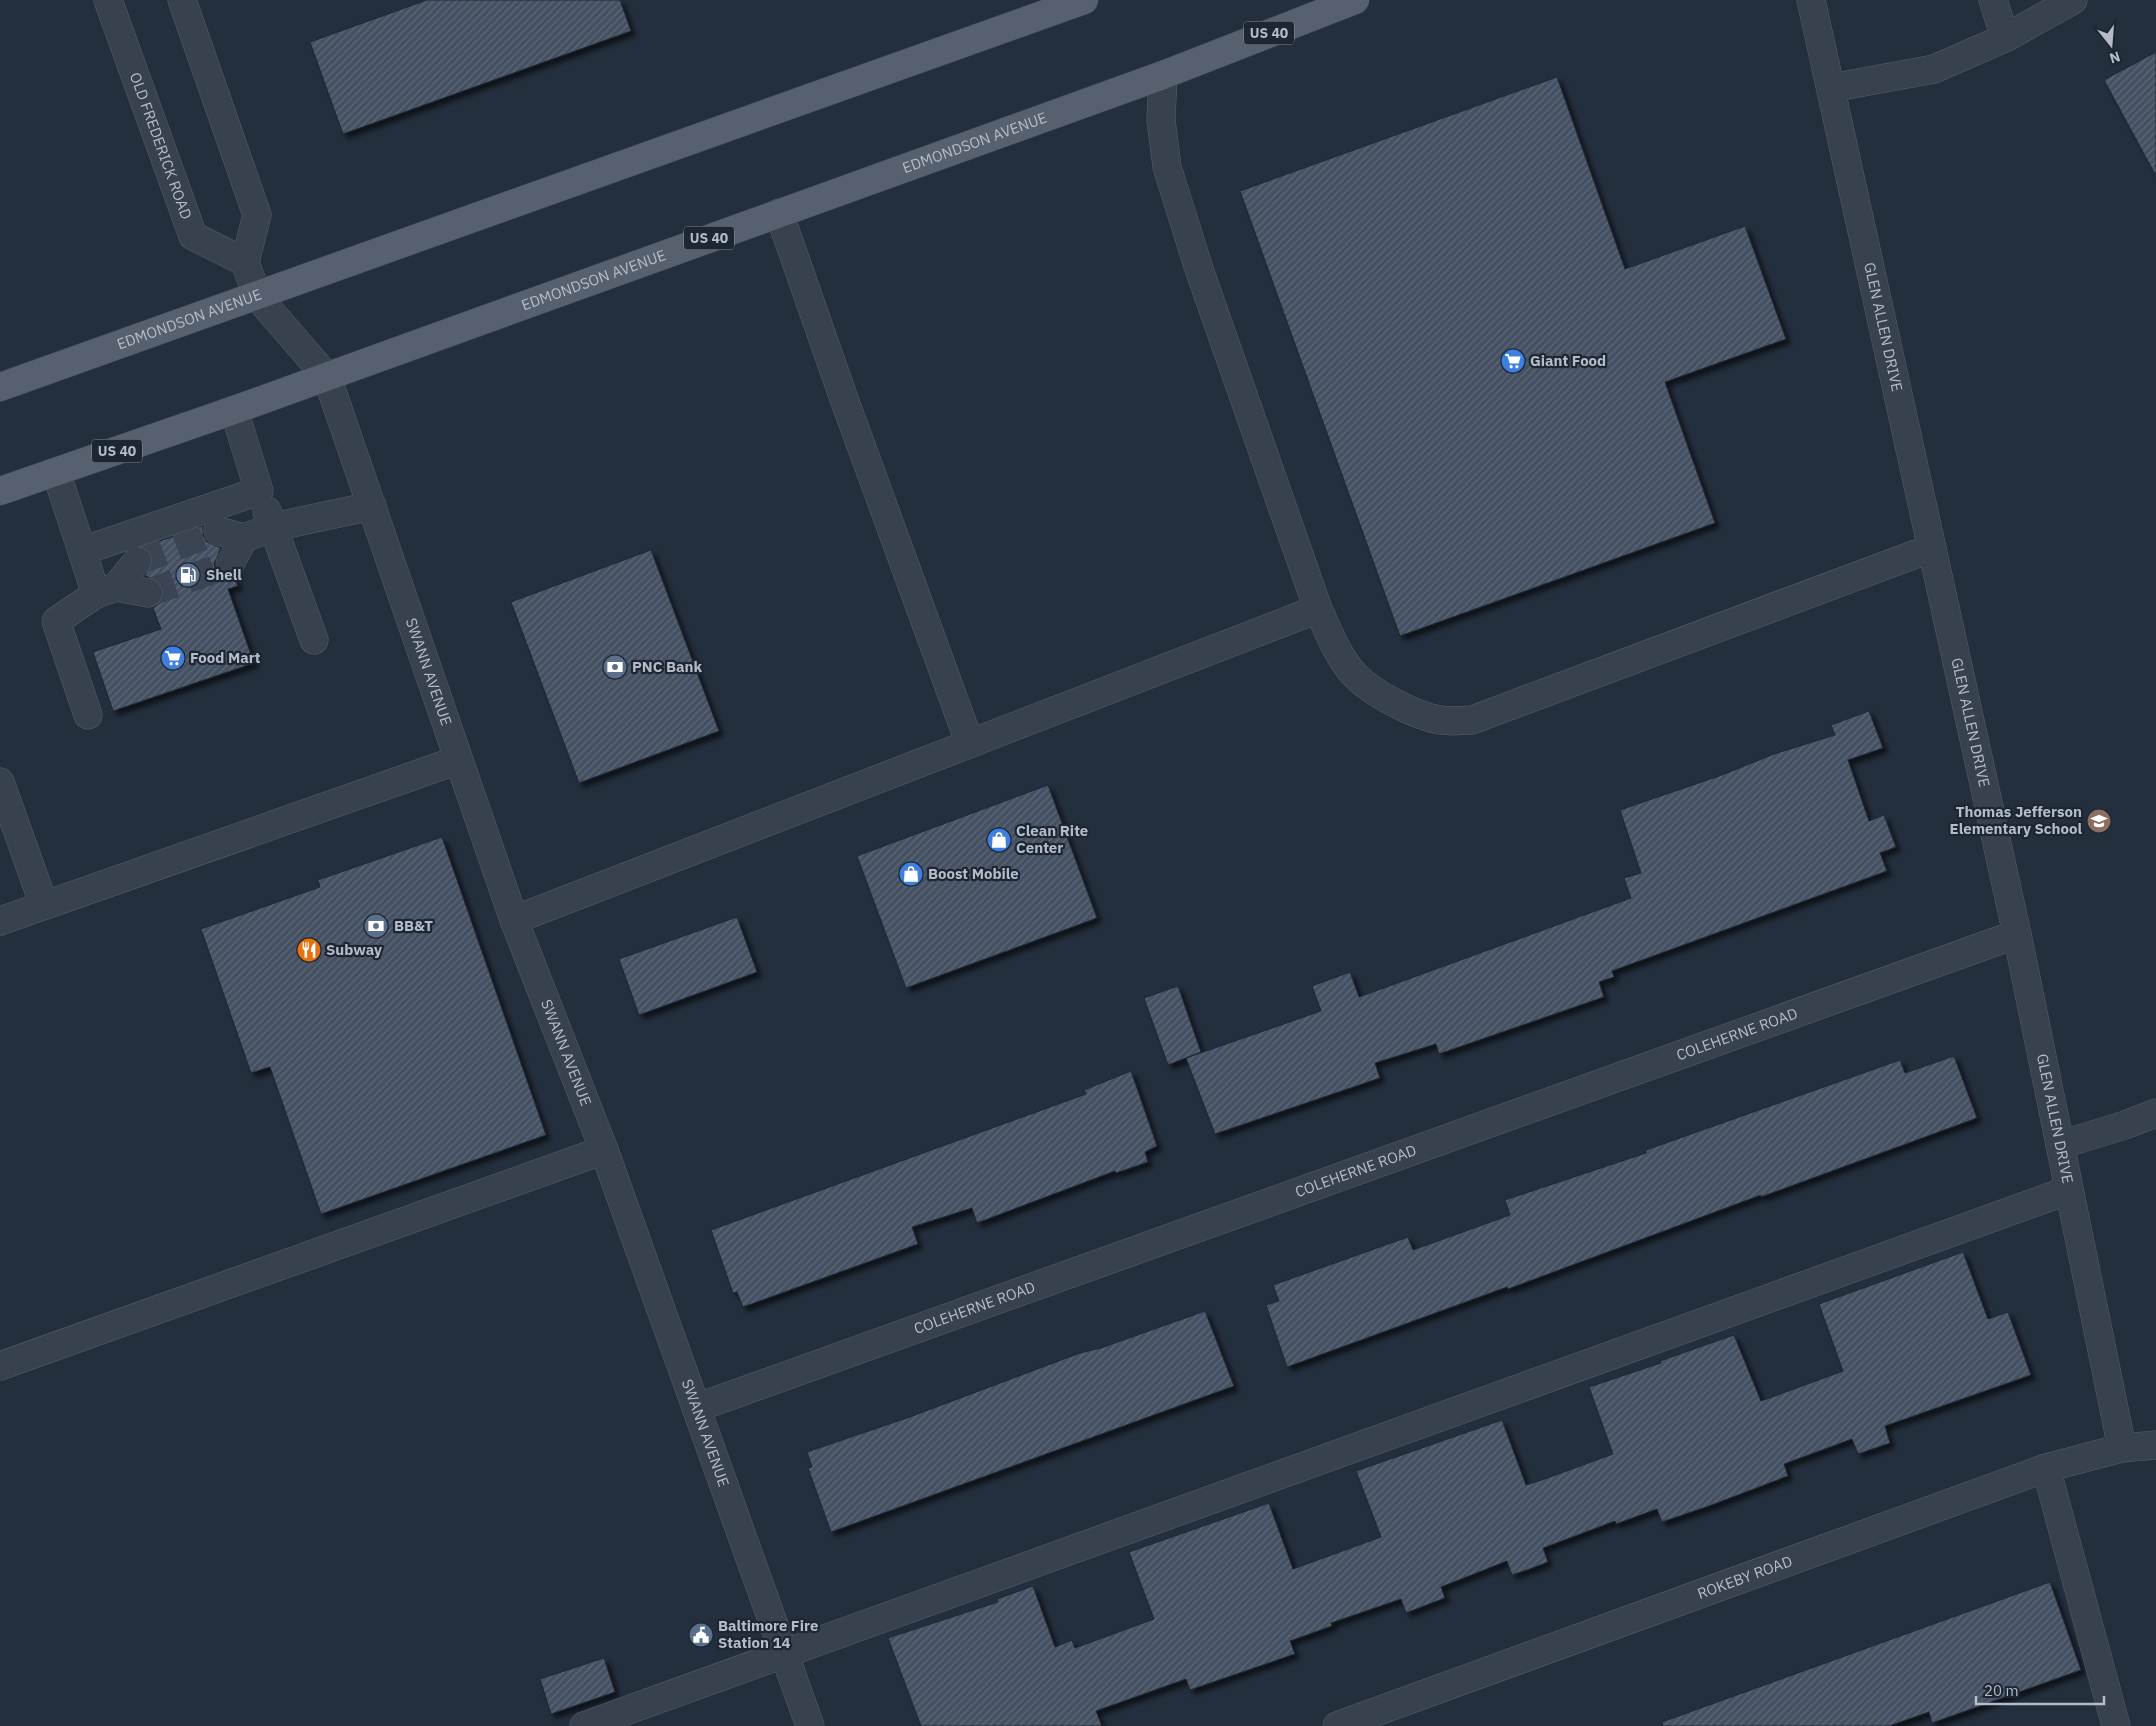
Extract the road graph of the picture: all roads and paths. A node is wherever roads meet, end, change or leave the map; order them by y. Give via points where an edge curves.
1 (108, 0) edge
2 (182, 0) edge
3 (1355, 0) edge
4 (1812, 0) edge
5 (1993, 0) edge
6 (2073, 0) edge
7 (1075, 2) edge
8 (2005, 38) junction
9 (1163, 75) junction
10 (1831, 88) junction
11 (779, 213) junction
12 (245, 262) junction
13 (257, 296) junction
14 (327, 377) junction
15 (0, 387) edge
16 (234, 410) junction
17 (56, 472) junction
18 (0, 491) edge
19 (259, 491) junction
20 (372, 506) junction
21 (272, 527) junction
22 (218, 531) tunnel mouth
23 (244, 538) junction
24 (1932, 548) junction
25 (82, 551) junction
26 (137, 561) tunnel mouth
27 (230, 564) tunnel mouth
28 (106, 590) junction
29 (148, 593) tunnel mouth
30 (1318, 609) junction
31 (314, 640) dead end
32 (88, 715) dead end
33 (970, 744) junction
34 (458, 760) junction
35 (0, 782) edge
36 (44, 905) junction
37 (514, 920) junction
38 (0, 921) edge
39 (2017, 934) junction
40 (2156, 1113) edge
41 (2060, 1145) junction
42 (604, 1150) junction
43 (2069, 1190) junction
44 (0, 1366) edge
45 (696, 1408) junction
46 (2156, 1445) edge
47 (2122, 1448) junction
48 (2046, 1468) junction
49 (784, 1655) junction
50 (584, 1726) edge
51 (810, 1726) edge
52 (1337, 1726) edge
53 (2116, 1726) edge

1 - 12 street, OLD FREDERICK ROAD via 193,236
2 - 12 street via 257,215
3 - 9 main road, EDMONDSON AVENUE / US 40
4 - 10 street, GLEN ALLEN DRIVE
5 - 8 street
6 - 8 street
7 - 13 main road, EDMONDSON AVENUE
8 - 10 street via 1934,69
9 - 11 main road, EDMONDSON AVENUE / US 40
9 - 30 street via 1161,120 1167,167 1199,269
10 - 24 street, GLEN ALLEN DRIVE
11 - 14 main road, EDMONDSON AVENUE / US 40
11 - 33 street
12 - 13 street
13 - 14 street
13 - 15 main road, EDMONDSON AVENUE
14 - 16 main road, EDMONDSON AVENUE / US 40
14 - 20 street, SWANN AVENUE
16 - 17 main road, EDMONDSON AVENUE / US 40
16 - 19 street
17 - 18 main road, EDMONDSON AVENUE / US 40
17 - 25 street
19 - 21 street
19 - 25 street
20 - 21 street
20 - 34 street, SWANN AVENUE
21 - 23 street
21 - 31 street
22 - 23 street
23 - 27 street
24 - 30 street via 1472,720 1441,720 1408,710 1380,694 1354,674
24 - 39 street, GLEN ALLEN DRIVE
25 - 28 street
26 - 28 street
28 - 29 street
28 - 32 street via 56,621
30 - 33 street
33 - 37 street
34 - 36 street
34 - 37 street, SWANN AVENUE
35 - 36 street
36 - 38 street
37 - 42 street, SWANN AVENUE
39 - 41 street, GLEN ALLEN DRIVE
39 - 45 street, COLEHERNE ROAD
40 - 41 street
41 - 43 street, GLEN ALLEN DRIVE
42 - 44 street
42 - 45 street, SWANN AVENUE
43 - 47 street, GLEN ALLEN DRIVE
43 - 49 street
45 - 49 street, SWANN AVENUE
46 - 47 street, ROKEBY ROAD
47 - 48 street, ROKEBY ROAD
48 - 52 street, ROKEBY ROAD
48 - 53 street
49 - 50 street
49 - 51 street, SWANN AVENUE

